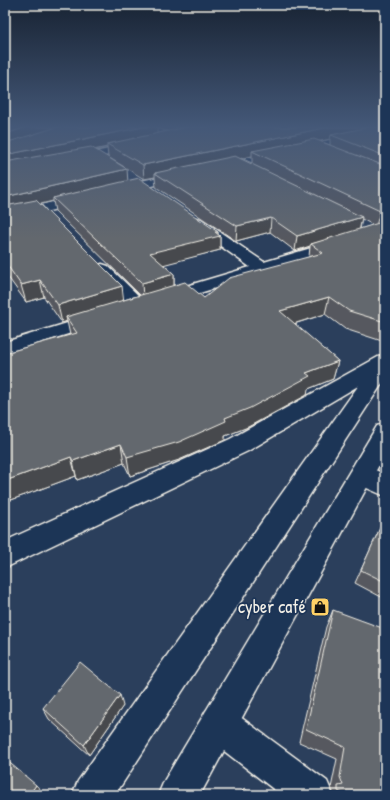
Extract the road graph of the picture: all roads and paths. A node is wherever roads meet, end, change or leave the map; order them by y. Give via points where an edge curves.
1 (109, 164) edge
2 (230, 164) edge
3 (239, 164) edge
4 (112, 166) edge
5 (124, 174) edge
6 (257, 174) edge
7 (142, 185) junction
8 (155, 194) edge
9 (186, 215) edge
10 (5, 217) edge
11 (374, 230) edge
12 (91, 257) edge
13 (262, 268) junction
14 (124, 311) junction
15 (5, 348) edge
16 (385, 362) edge
17 (385, 432) edge
18 (373, 480) edge
19 (5, 555) edge
20 (219, 724) junction
21 (92, 795) edge
22 (178, 795) edge
23 (313, 795) edge

1 - 4 street
2 - 7 street
3 - 6 street
5 - 7 street
7 - 8 street
7 - 10 street via 100,195 48,214
9 - 13 street
11 - 13 street
12 - 14 street
13 - 14 street
14 - 15 street
16 - 19 street via 239,446
16 - 21 street
17 - 18 street
18 - 20 street
20 - 22 street
20 - 23 street

